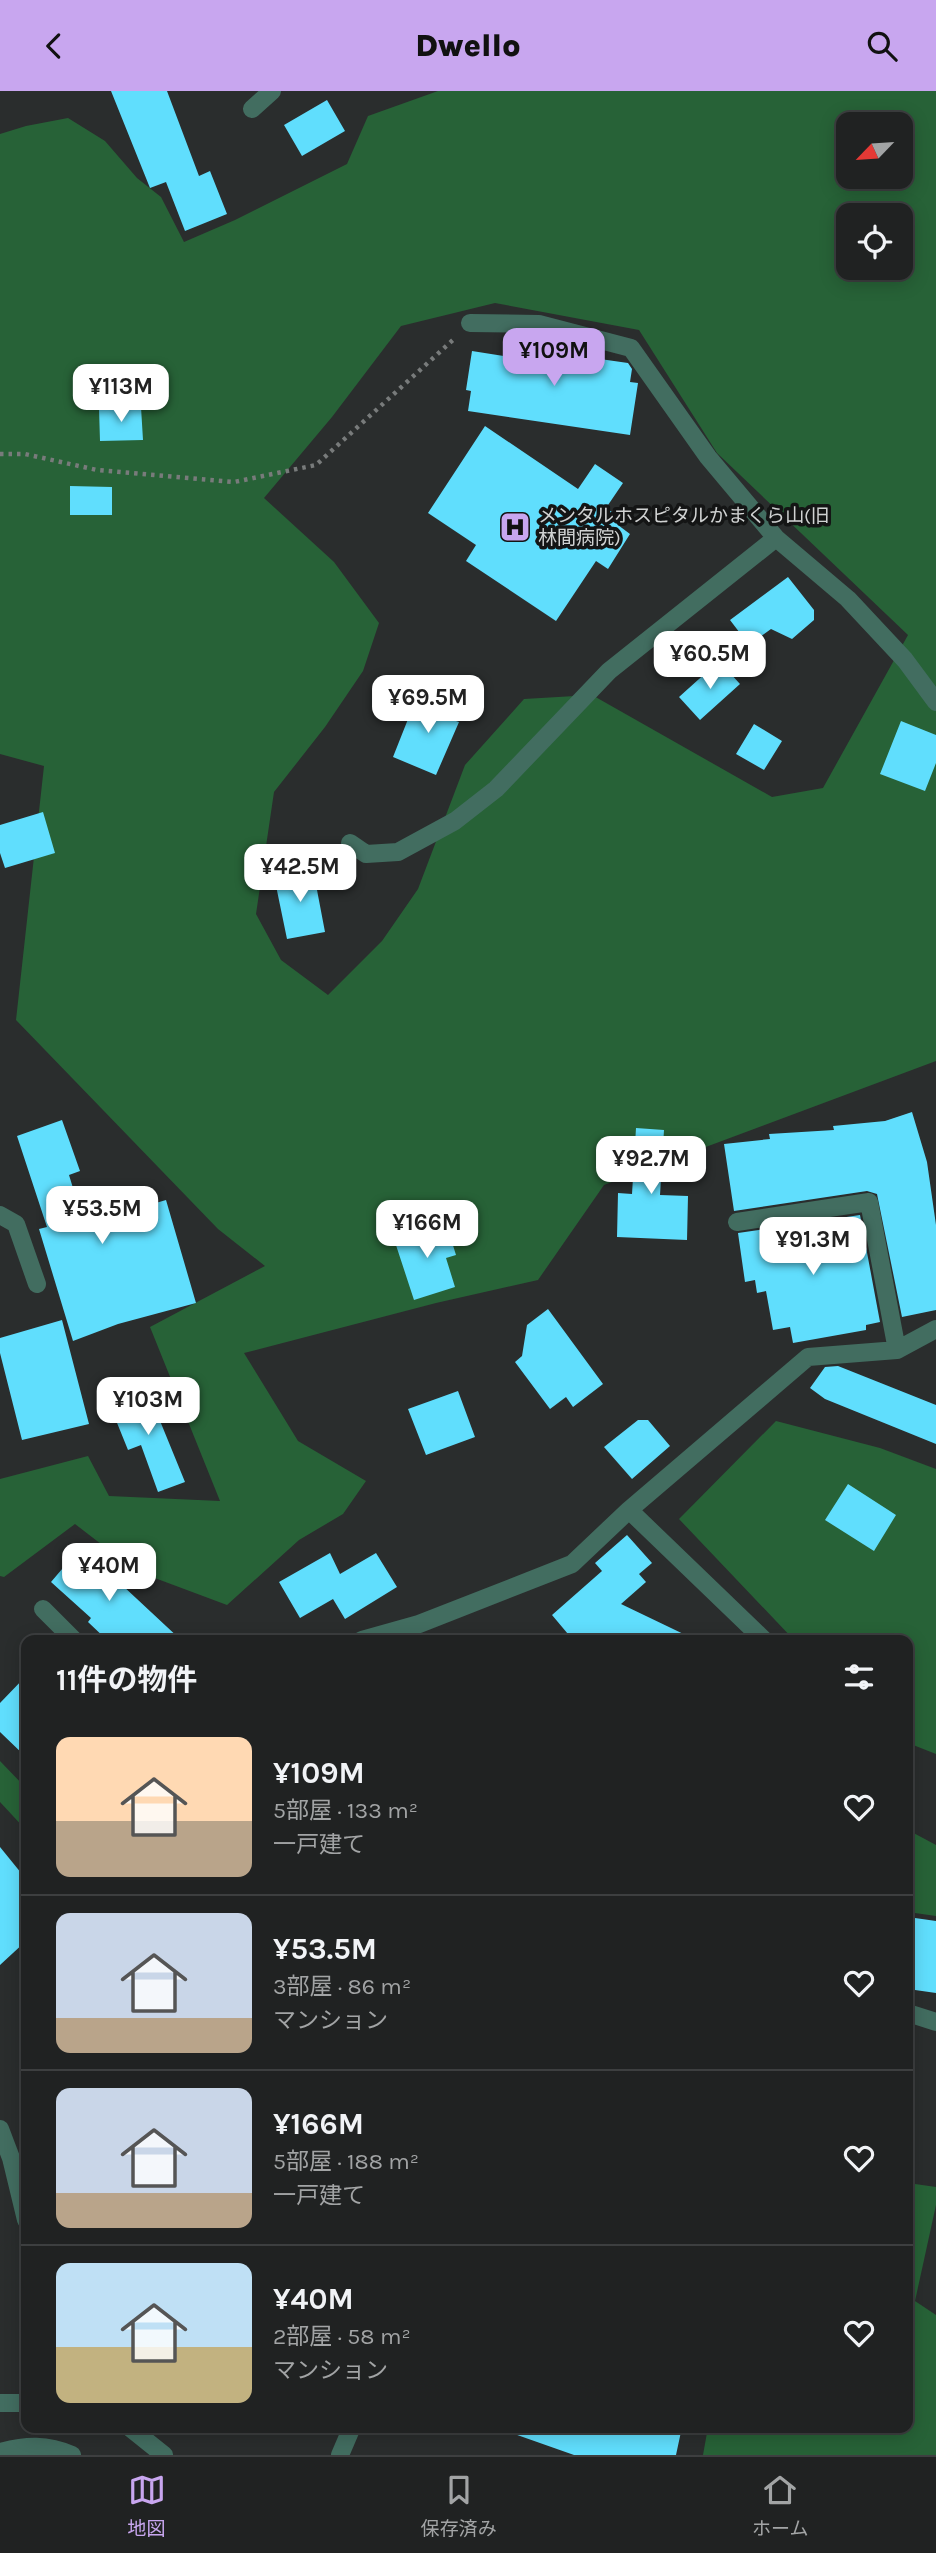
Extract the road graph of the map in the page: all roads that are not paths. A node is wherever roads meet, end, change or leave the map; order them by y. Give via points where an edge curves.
1 (271, 91) edge
2 (252, 109) dead end
3 (470, 323) road end
4 (776, 538) junction
5 (936, 702) edge
6 (350, 843) dead end
7 (0, 1215) edge
8 (737, 1222) dead end
9 (37, 1284) dead end
10 (936, 1329) edge
11 (897, 1350) junction
12 (629, 1510) junction
13 (43, 1609) dead end
14 (69, 1635) edge
15 (380, 1635) edge
16 (759, 1635) edge
17 (913, 2015) edge
18 (936, 2022) edge
19 (0, 2129) edge
20 (5, 2158) edge
21 (21, 2205) edge
22 (0, 2403) edge
23 (21, 2403) edge
24 (136, 2433) edge
25 (349, 2433) edge
26 (0, 2452) edge
27 (72, 2455) edge
28 (164, 2455) edge
29 (340, 2455) edge

1 - 2 street
3 - 4 street via 539,324 632,348 708,457
4 - 5 street via 848,599 905,660
4 - 6 street via 609,670 496,789 455,821 398,852 366,854
7 - 9 street via 16,1224
8 - 11 street via 869,1202
10 - 11 street
11 - 12 street via 808,1357
12 - 15 street via 572,1564
12 - 16 street
13 - 14 street
17 - 18 street
19 - 20 street
20 - 21 street
22 - 23 street
24 - 28 street
25 - 29 street
26 - 27 street via 23,2446 55,2448

